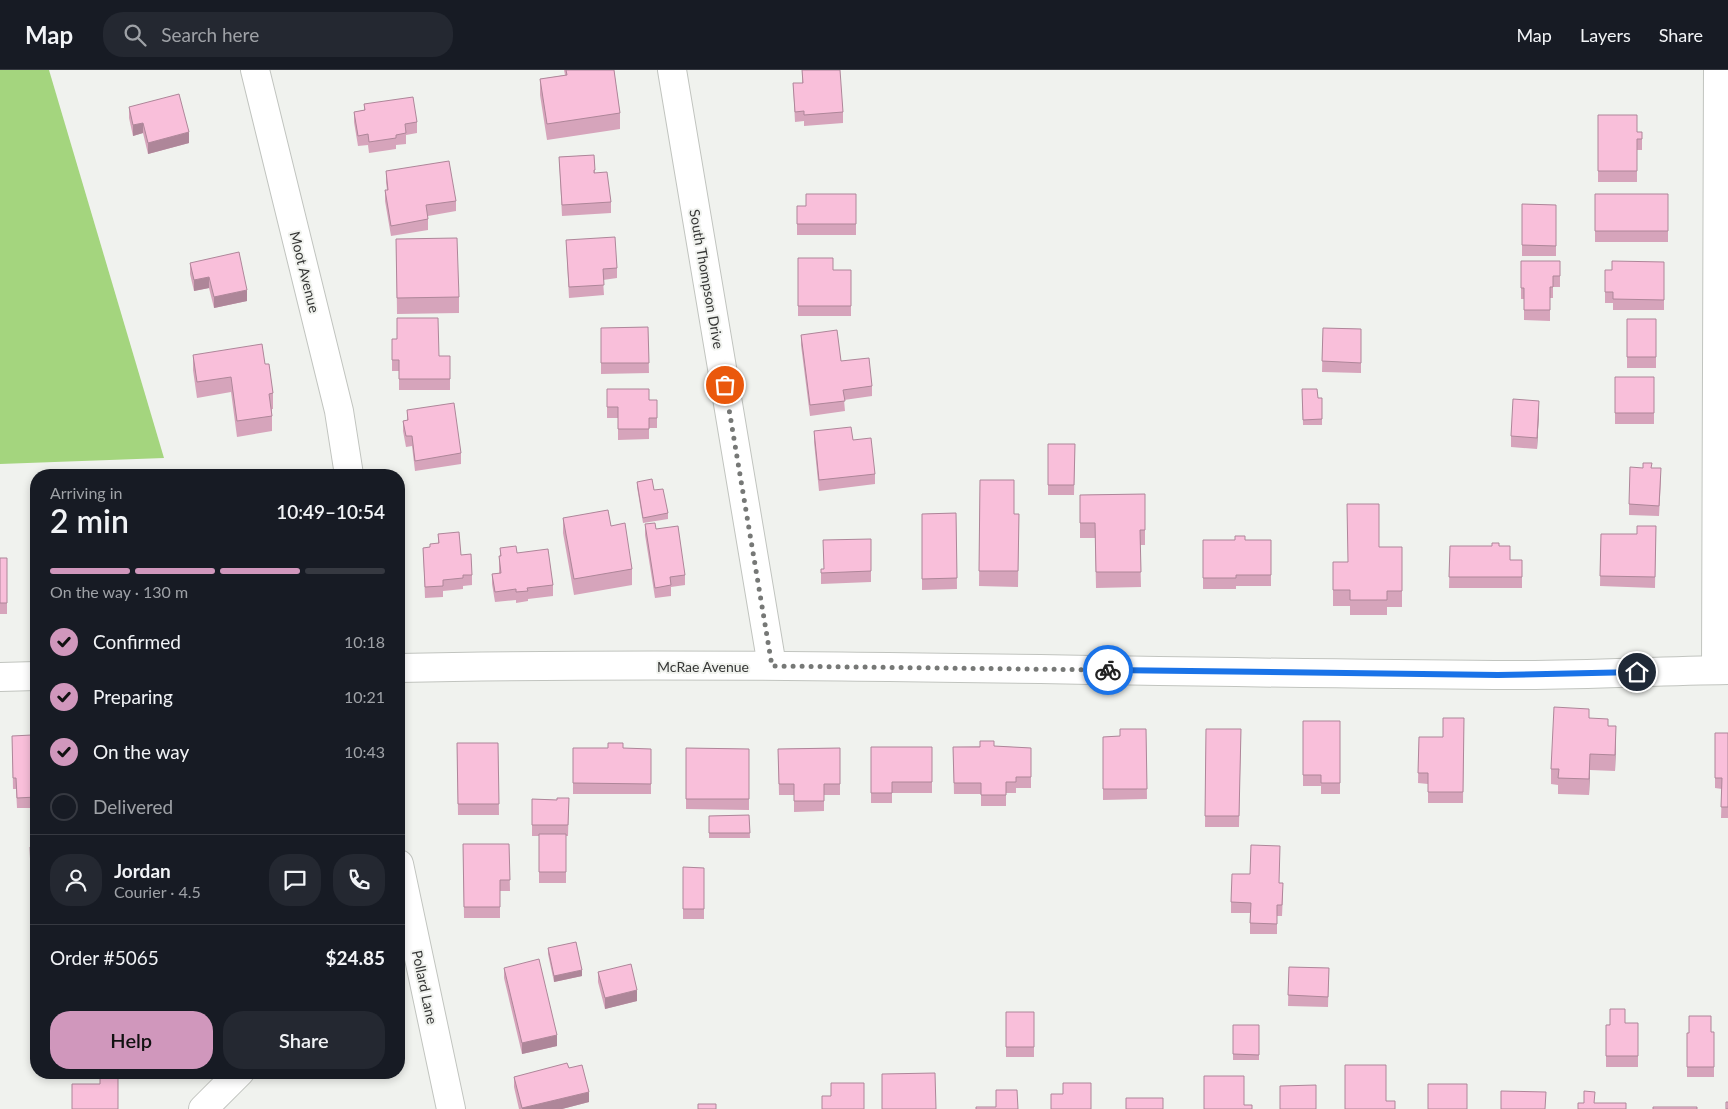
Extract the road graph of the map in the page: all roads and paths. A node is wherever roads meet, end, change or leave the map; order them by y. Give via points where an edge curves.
1 (255, 70) edge
2 (672, 70) edge
3 (1718, 70) edge
4 (348, 469) edge
5 (772, 666) junction
6 (405, 668) edge
7 (1722, 670) edge
8 (30, 676) edge
9 (0, 677) edge
10 (405, 916) edge
11 (233, 1079) edge
12 (203, 1109) edge
13 (451, 1109) edge

1 - 4 street, Moot Avenue via 339,411
2 - 5 street, South Thompson Drive
3 - 7 street
5 - 6 street, McRae Avenue
5 - 7 street, McRae Avenue via 1498,675
8 - 9 street
10 - 13 street, Pollard Lane
11 - 12 street

